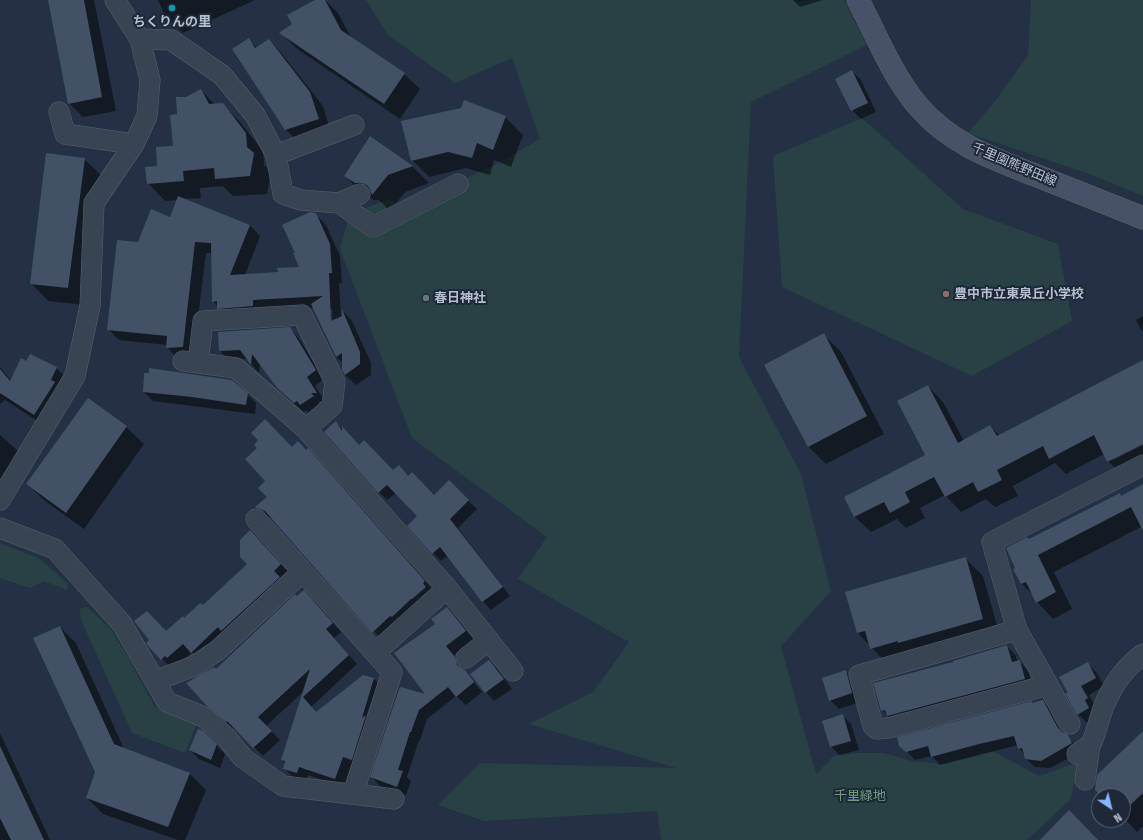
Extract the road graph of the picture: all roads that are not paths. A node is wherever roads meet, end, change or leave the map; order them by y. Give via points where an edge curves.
1 (115, 0) edge
2 (858, 0) edge
3 (140, 39) junction
4 (59, 112) dead end
5 (354, 125) dead end
6 (134, 144) junction
7 (276, 155) junction
8 (458, 184) dead end
9 (360, 194) dead end
10 (338, 203) junction
11 (1143, 218) edge
12 (306, 429) junction
13 (1143, 465) edge
14 (0, 500) edge
15 (256, 519) dead end
16 (0, 528) edge
17 (302, 572) junction
18 (447, 588) junction
19 (1017, 630) junction
20 (489, 640) junction
21 (375, 653) junction
22 (1143, 654) edge
23 (466, 658) dead end
24 (513, 671) dead end
25 (155, 681) junction
26 (1048, 684) junction
27 (1070, 724) dead end
28 (1085, 780) dead end
29 (353, 794) junction
30 (394, 799) dead end

1 - 3 street
2 - 11 street, 千里園熊野田線 via 908,93 945,132 978,152
3 - 6 street via 150,80 147,116
3 - 7 street via 171,40 222,75 255,115
4 - 6 street via 65,134
5 - 7 street
6 - 14 street via 94,203 90,306 75,376
7 - 10 street via 282,194 301,200
8 - 10 street via 374,227
9 - 10 street
12 - 12 street via 332,406 335,382 302,315 203,321 191,362 236,368
12 - 18 street
13 - 19 street via 992,542
15 - 17 street
16 - 25 street via 55,549 122,624
17 - 21 street
17 - 25 street via 218,650 194,666
18 - 20 street
18 - 21 street
19 - 26 street
19 - 26 street via 859,675 870,720 877,736 888,728
20 - 23 street
20 - 24 street
21 - 29 street via 392,672
22 - 28 street via 1113,688 1082,748
25 - 29 street via 167,702 204,717 225,736 243,758 283,786
26 - 27 street
29 - 30 street

